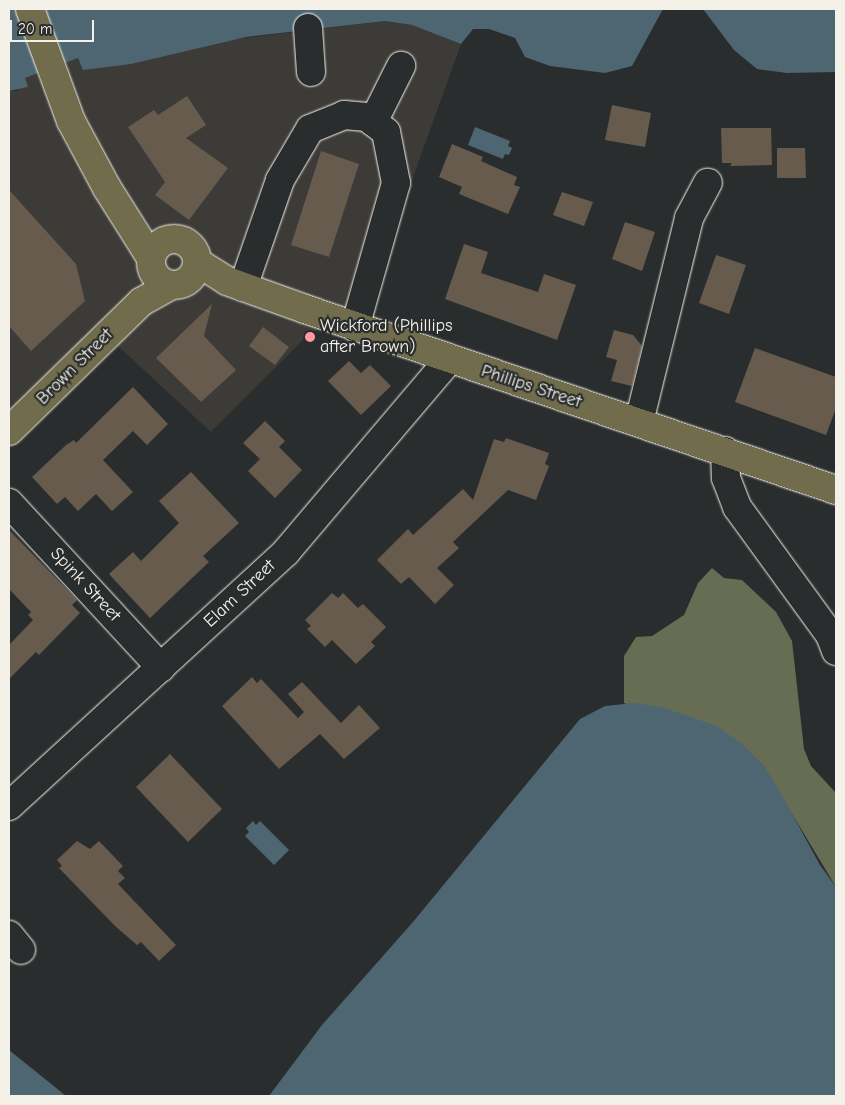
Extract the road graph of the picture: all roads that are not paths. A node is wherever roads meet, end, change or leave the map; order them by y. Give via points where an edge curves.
1 (30, 9) edge
2 (308, 28) dead end
3 (401, 66) dead end
4 (311, 72) dead end
5 (373, 122) junction
6 (708, 183) dead end
7 (171, 266) junction
8 (235, 284) junction
9 (355, 327) junction
10 (449, 360) junction
11 (639, 422) junction
12 (9, 432) edge
13 (725, 451) junction
14 (835, 488) edge
15 (9, 503) edge
16 (836, 650) edge
17 (161, 668) junction
18 (9, 806) edge

1 - 7 main road via 71,121 107,188 130,220
2 - 4 street
3 - 5 street
5 - 8 street via 367,117 344,115 310,129 280,180
5 - 9 street via 386,132 396,183
6 - 11 street via 689,218
7 - 8 main road, Phillips Street via 205,283
7 - 12 main road, Brown Street via 141,302
8 - 9 main road, Phillips Street
9 - 10 main road, Phillips Street
10 - 11 main road, Phillips Street
10 - 17 street, Elam Street via 286,552
11 - 13 main road, Phillips Street
13 - 14 main road, Phillips Street
13 - 16 street via 726,478 737,507 825,629
15 - 17 street, Spink Street
17 - 18 street, Elam Street

